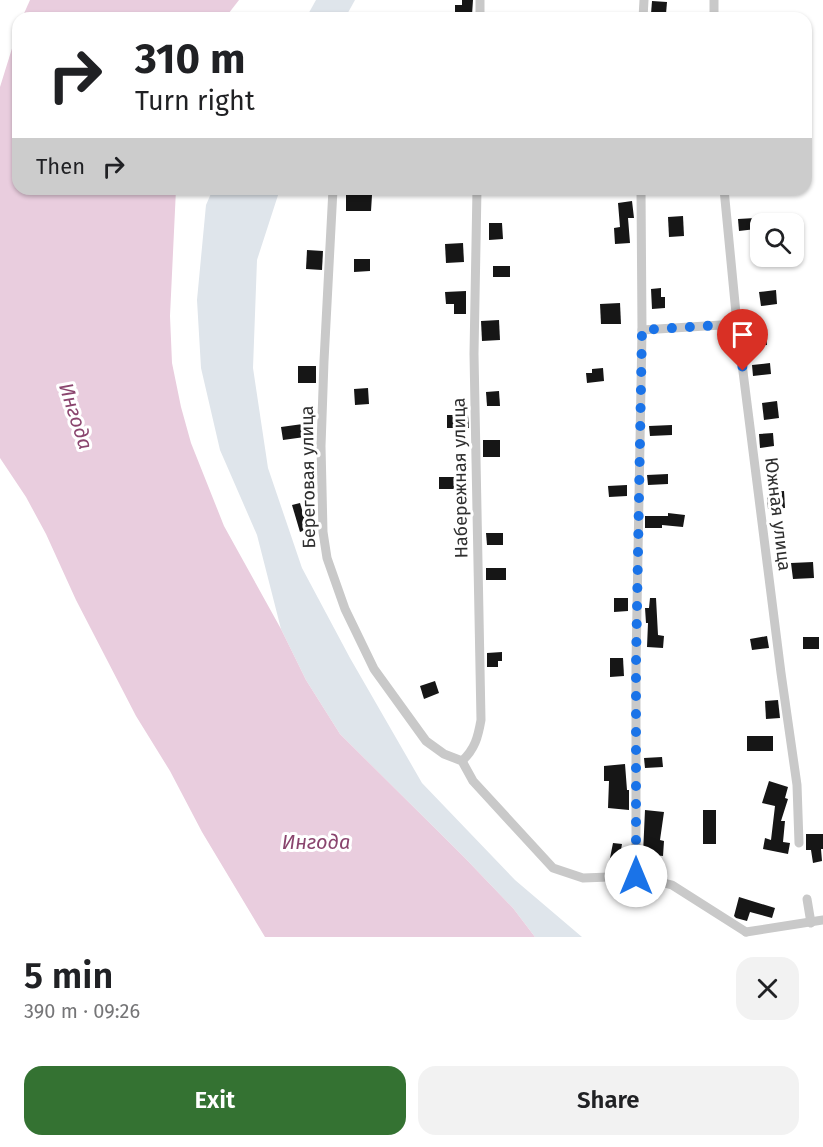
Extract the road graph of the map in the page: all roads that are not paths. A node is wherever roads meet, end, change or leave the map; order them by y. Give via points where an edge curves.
1 (333, 195) edge
2 (477, 195) edge
3 (641, 195) edge
4 (725, 195) edge
5 (737, 324) junction
6 (642, 330) junction
7 (462, 761) junction
8 (799, 843) dead end
9 (636, 876) junction
10 (807, 898) dead end
11 (823, 920) edge
12 (811, 923) junction
13 (745, 935) edge

1 - 7 street, Береговая улица via 321,446 327,558 345,609 374,669 426,741
2 - 7 street, Набережная улица via 474,354 481,720 472,752
3 - 6 street
4 - 5 street, Южная улица
5 - 6 street
5 - 8 street, Южная улица via 797,785
6 - 9 street
7 - 9 street via 473,781 553,868 583,878
9 - 13 street via 672,885
10 - 12 street
11 - 12 street
12 - 13 street

